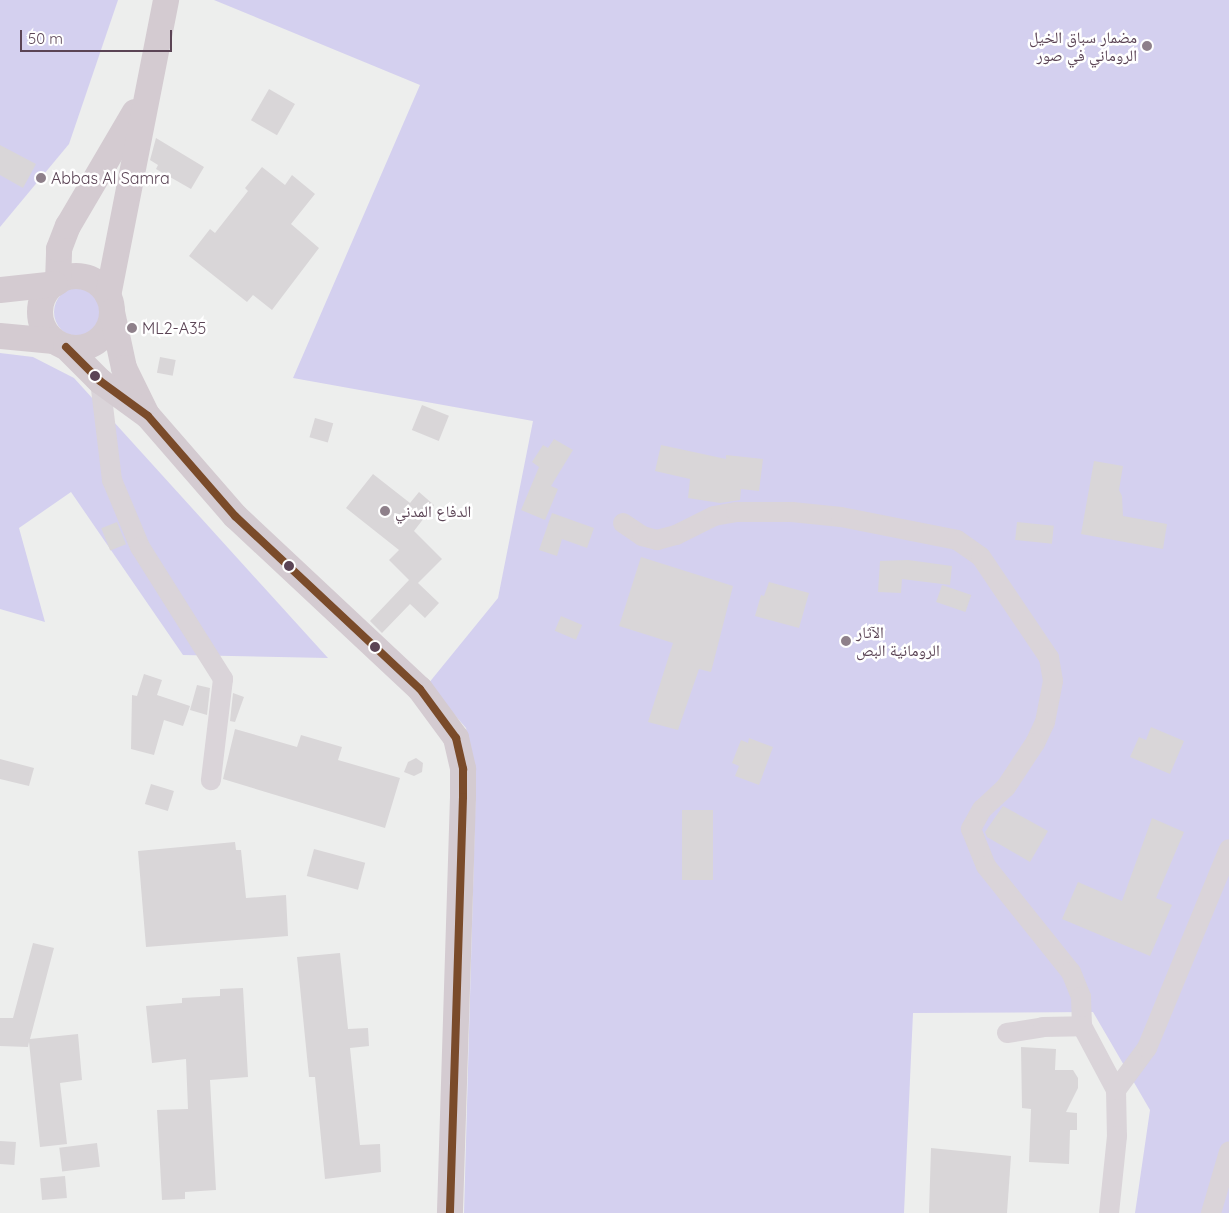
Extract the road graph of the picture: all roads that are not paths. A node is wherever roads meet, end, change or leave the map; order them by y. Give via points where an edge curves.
1 (166, 0) edge
2 (147, 89) junction
3 (56, 283) junction
4 (0, 290) edge
5 (110, 304) junction
6 (0, 336) edge
7 (60, 344) junction
8 (100, 381) junction
9 (148, 416) junction
10 (623, 523) dead end
11 (211, 780) dead end
12 (1229, 849) edge
13 (1082, 1026) junction
14 (1007, 1033) dead end
15 (1116, 1090) junction
16 (1229, 1152) edge
17 (450, 1213) edge
18 (1109, 1213) edge
19 (1211, 1213) edge

1 - 2 main road
2 - 3 main road via 121,140 68,226 59,249
2 - 5 main road
3 - 4 main road
3 - 5 main road via 80,276 92,280
3 - 7 main road via 46,294 41,319
5 - 7 main road via 109,328 98,341 82,348
5 - 9 main road via 124,368
6 - 7 main road
7 - 8 main road
8 - 9 main road
8 - 11 street via 112,480 140,547 224,678
9 - 17 main road via 235,516 420,689 456,738 463,769 464,797
10 - 13 street via 642,536 657,540 676,535 714,516 736,512 802,513 841,517 957,540 981,557 1050,658 1053,681 1045,722 1035,743 1006,787 982,809 970,829 986,866 1071,972 1081,997
12 - 15 street via 1147,1048
13 - 14 street
13 - 15 street
15 - 18 street via 1117,1136
16 - 19 street

